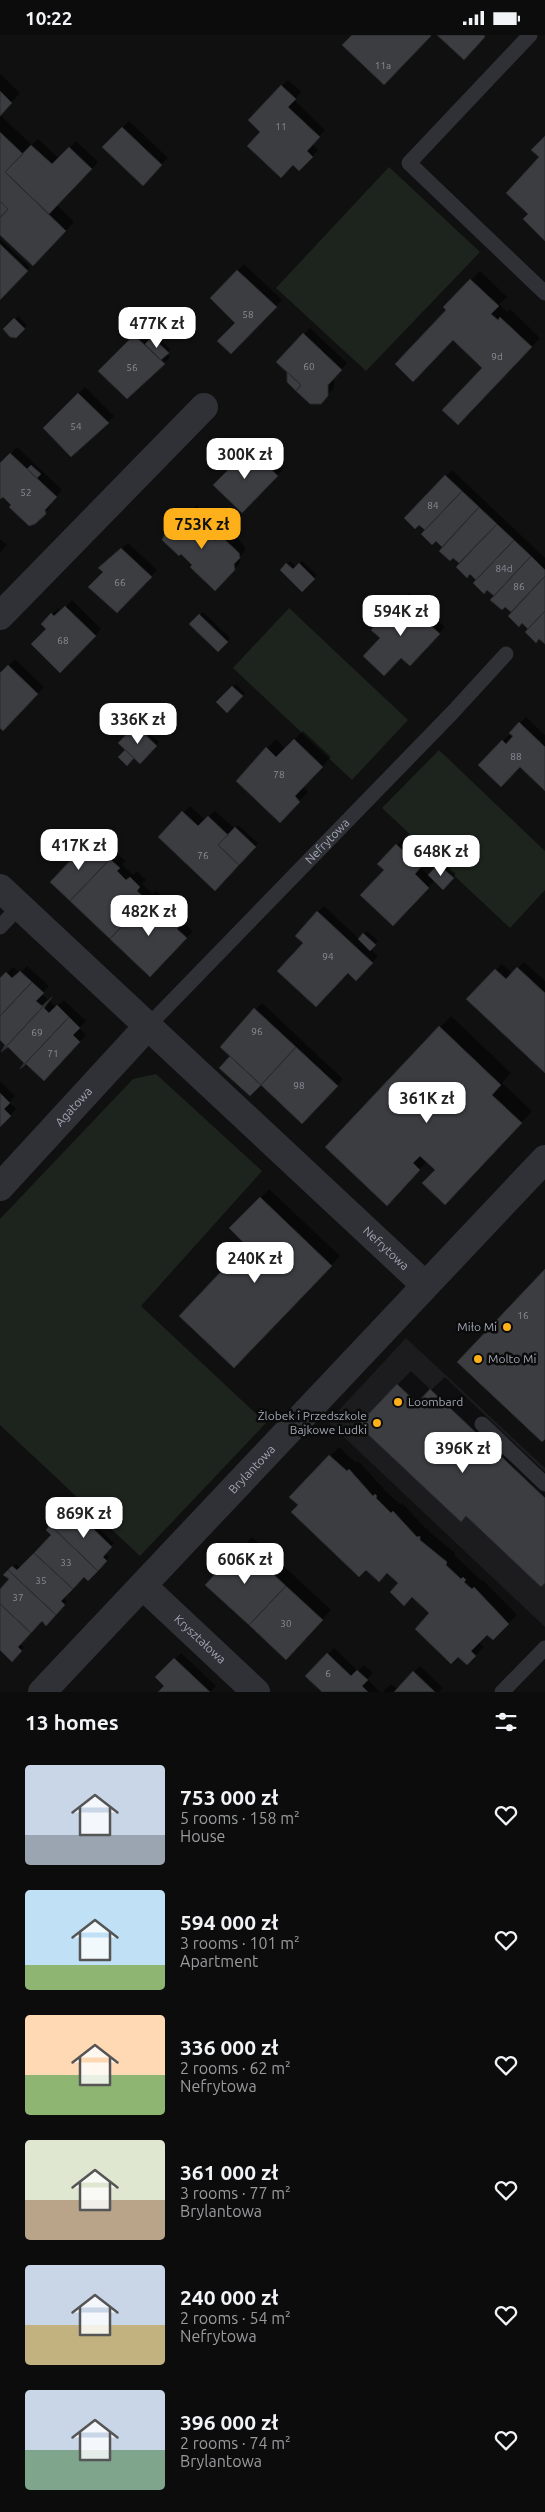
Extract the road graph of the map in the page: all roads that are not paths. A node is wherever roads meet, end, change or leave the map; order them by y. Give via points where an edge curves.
1 (530, 35) edge
2 (545, 293) edge
3 (204, 407) dead end
4 (0, 616) edge
5 (506, 654) dead end
6 (0, 888) edge
7 (20, 906) junction
8 (0, 927) edge
9 (147, 1027) junction
10 (545, 1159) edge
11 (0, 1187) edge
12 (425, 1285) junction
13 (482, 1424) dead end
14 (545, 1484) edge
15 (143, 1586) junction
16 (545, 1648) edge
17 (42, 1692) edge
18 (256, 1692) edge
19 (502, 1692) edge

1 - 2 lane via 409,163
3 - 4 street
5 - 9 lane, Nefrytowa
6 - 7 street, Nefrytowa
7 - 8 lane
7 - 9 street, Nefrytowa
9 - 11 street, Agatowa
9 - 12 street, Nefrytowa
10 - 12 street, Brylantowa
12 - 15 street, Brylantowa
13 - 14 lane
15 - 17 street, Brylantowa
15 - 18 street, Kryształowa
16 - 19 lane

